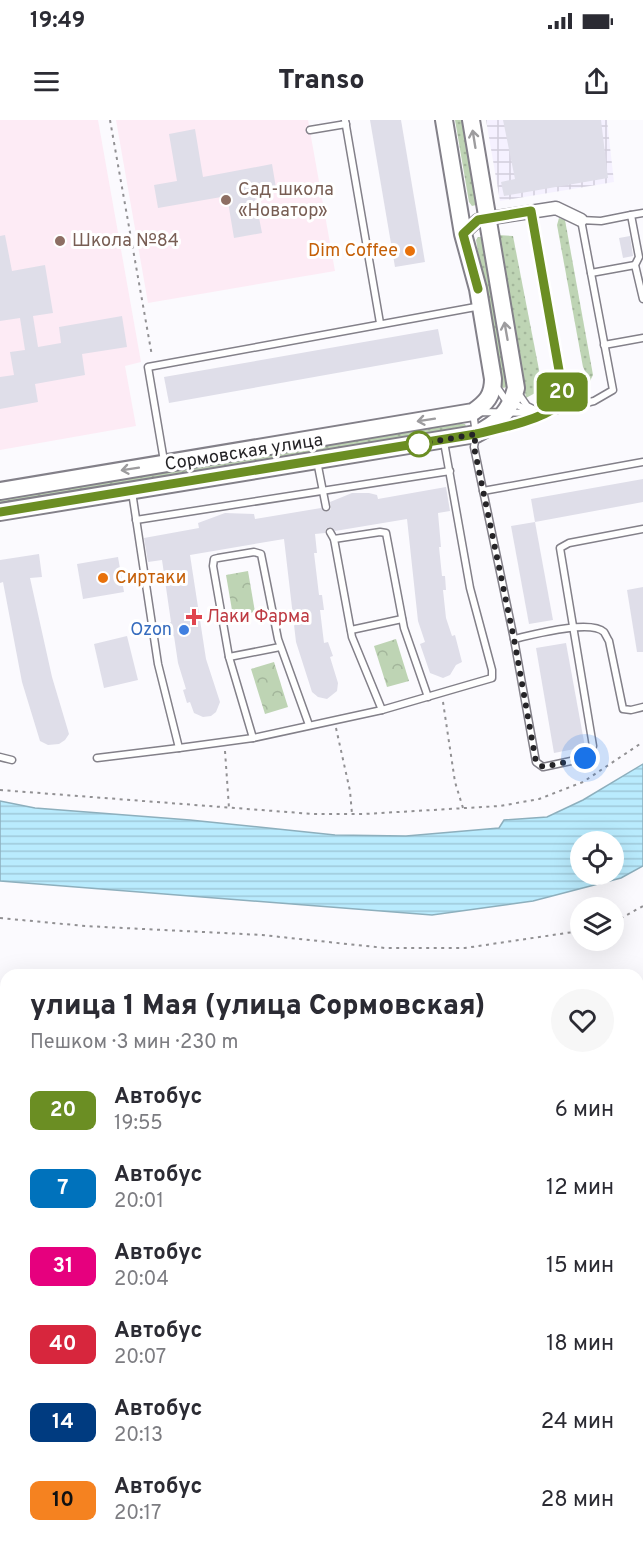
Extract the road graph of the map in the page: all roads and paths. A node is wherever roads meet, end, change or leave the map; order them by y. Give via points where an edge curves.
1 (110, 120) edge
2 (444, 120) edge
3 (471, 120) edge
4 (345, 122) edge
5 (310, 130) dead end
6 (484, 201) junction
7 (459, 206) junction
8 (531, 211) junction
9 (643, 213) edge
10 (631, 215) junction
11 (487, 218) junction
12 (581, 220) junction
13 (463, 234) junction
14 (635, 265) junction
15 (591, 273) junction
16 (643, 298) edge
17 (481, 306) junction
18 (380, 324) junction
19 (643, 338) edge
20 (604, 345) junction
21 (153, 366) junction
22 (493, 379) junction
23 (511, 402) junction
24 (477, 409) junction
25 (545, 413) junction
26 (476, 434) junction
27 (444, 439) junction
28 (317, 461) junction
29 (643, 462) edge
30 (164, 464) junction
31 (450, 471) junction
32 (0, 491) edge
33 (323, 491) junction
34 (483, 491) junction
35 (132, 492) junction
36 (326, 507) dead end
37 (0, 512) edge
38 (136, 520) junction
39 (643, 529) edge
40 (330, 532) dead end
41 (334, 539) junction
42 (402, 619) junction
43 (573, 628) junction
44 (351, 630) junction
45 (514, 639) junction
46 (280, 646) junction
47 (229, 657) junction
48 (442, 693) junction
49 (428, 697) junction
50 (643, 707) edge
51 (382, 710) junction
52 (334, 720) junction
53 (309, 725) junction
54 (254, 738) junction
55 (224, 742) junction
56 (643, 742) edge
57 (179, 748) junction
58 (0, 757) edge
59 (97, 758) dead end
60 (12, 760) dead end
61 (0, 790) edge
62 (230, 808) junction
63 (463, 808) junction
64 (352, 814) junction
65 (643, 906) edge
66 (624, 916) edge
67 (0, 918) edge
68 (570, 932) edge

1 - 21 path
2 - 7 main road
6 -> 3 main road
4 - 5 lane
4 - 18 lane
6 - 7 street via 480,211
6 - 11 main road
7 - 13 main road
8 - 11 street
8 - 12 street via 556,208
8 - 25 lane via 563,393 558,405
9 - 10 lane
10 - 12 lane
10 - 14 lane via 639,257
11 - 13 street via 474,222
23 -> 11 main road
12 - 15 lane
13 - 17 main road
14 - 15 lane
14 - 16 lane
15 - 20 lane
17 - 18 lane
17 - 22 main road
18 - 21 lane
19 - 20 lane
20 - 25 lane via 613,390 594,401
21 - 30 lane via 148,368
22 - 23 lane via 499,392
22 - 24 main road via 490,398
23 - 24 lane
23 - 25 lane
23 - 25 lane via 528,411
23 - 25 lane via 519,397 527,406
23 - 26 main road, Сормовская улица via 492,426
24 - 26 lane
24 -> 30 main road, Сормовская улица
25 - 26 lane
26 - 27 main road, Сормовская улица
26 - 34 lane via 474,447
27 - 28 main road, Сормовская улица
27 - 31 lane
28 - 33 lane
28 - 35 main road, Сормовская улица
29 - 34 lane
30 -> 32 main road, Сормовская улица
31 - 33 lane
31 - 48 lane via 470,588 493,675 489,680
33 - 36 lane
33 - 38 lane
34 - 45 lane
35 - 37 main road, Сормовская улица
35 - 38 lane
38 - 57 lane via 158,664
39 - 43 lane via 568,543 560,548
40 - 41 lane
41 - 42 lane via 386,533
41 - 44 lane
42 - 44 lane
42 - 49 lane
43 - 45 lane
43 - 45 lane via 593,746 585,758 543,767 536,762
43 - 50 lane via 603,631 609,640 623,709
44 - 51 lane
46 - 47 lane
46 - 47 lane via 261,554 218,558 213,566
46 - 53 lane
47 - 54 lane
48 - 49 lane
48 - 63 path via 455,782
49 - 51 lane
51 - 52 lane
52 - 53 lane
52 - 64 path
53 - 54 lane
54 - 55 lane
55 - 57 lane
55 - 62 path
56 - 63 path via 583,782 539,799
57 - 59 lane
58 - 60 lane
61 - 62 path
62 - 64 path
63 - 64 path
65 - 66 path
67 - 68 path via 262,935 385,948 465,948

